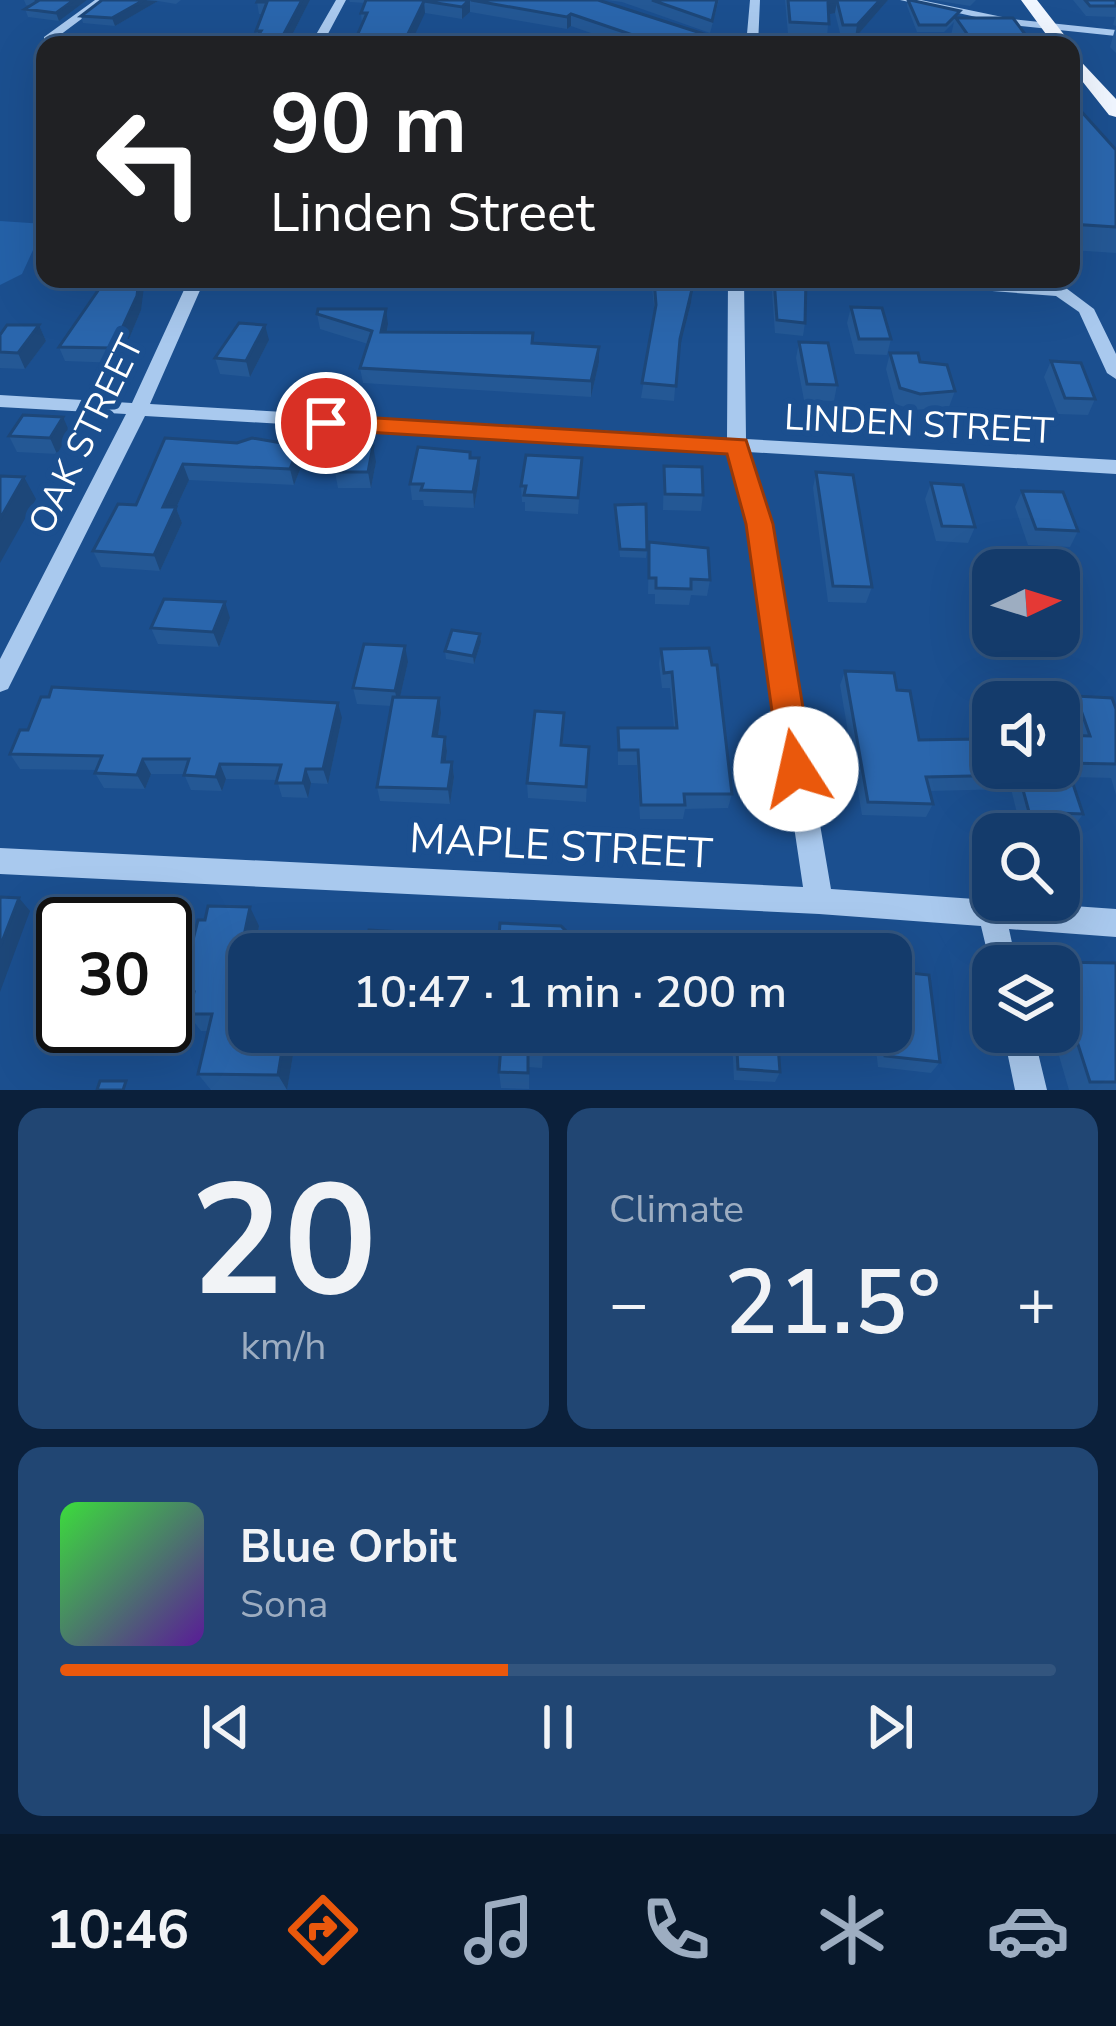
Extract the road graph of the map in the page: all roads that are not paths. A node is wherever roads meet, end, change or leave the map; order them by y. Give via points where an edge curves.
1 (102, 0) edge
2 (341, 0) edge
3 (755, 0) edge
4 (905, 0) edge
5 (1029, 0) edge
6 (1051, 28) junction
7 (671, 30) edge
8 (1116, 33) edge
9 (52, 36) edge
10 (321, 36) edge
11 (692, 36) edge
12 (753, 36) edge
13 (1057, 36) edge
14 (1080, 67) edge
15 (1116, 111) edge
16 (193, 288) edge
17 (736, 288) edge
18 (1020, 288) edge
19 (1116, 373) edge
20 (0, 401) edge
21 (138, 410) junction
22 (737, 446) junction
23 (1116, 467) edge
24 (0, 682) edge
25 (0, 861) edge
26 (819, 901) junction
27 (972, 912) edge
28 (1080, 920) edge
29 (1116, 923) edge
30 (1023, 1053) edge
31 (1031, 1090) edge

1 - 9 street
2 - 10 street
3 - 12 street
4 - 6 street
5 - 6 main road
6 - 8 street
6 - 13 main road
7 - 11 street
14 - 15 main road
16 - 21 street, OAK STREET
17 - 22 street
18 - 19 street via 1060,291 1086,309
20 - 21 street, LINDEN STREET
21 - 22 street, LINDEN STREET
21 - 24 street, OAK STREET
22 - 23 street, LINDEN STREET
22 - 26 street via 759,524
25 - 26 street, MAPLE STREET
26 - 27 street, MAPLE STREET
28 - 29 street, MAPLE STREET
30 - 31 street

